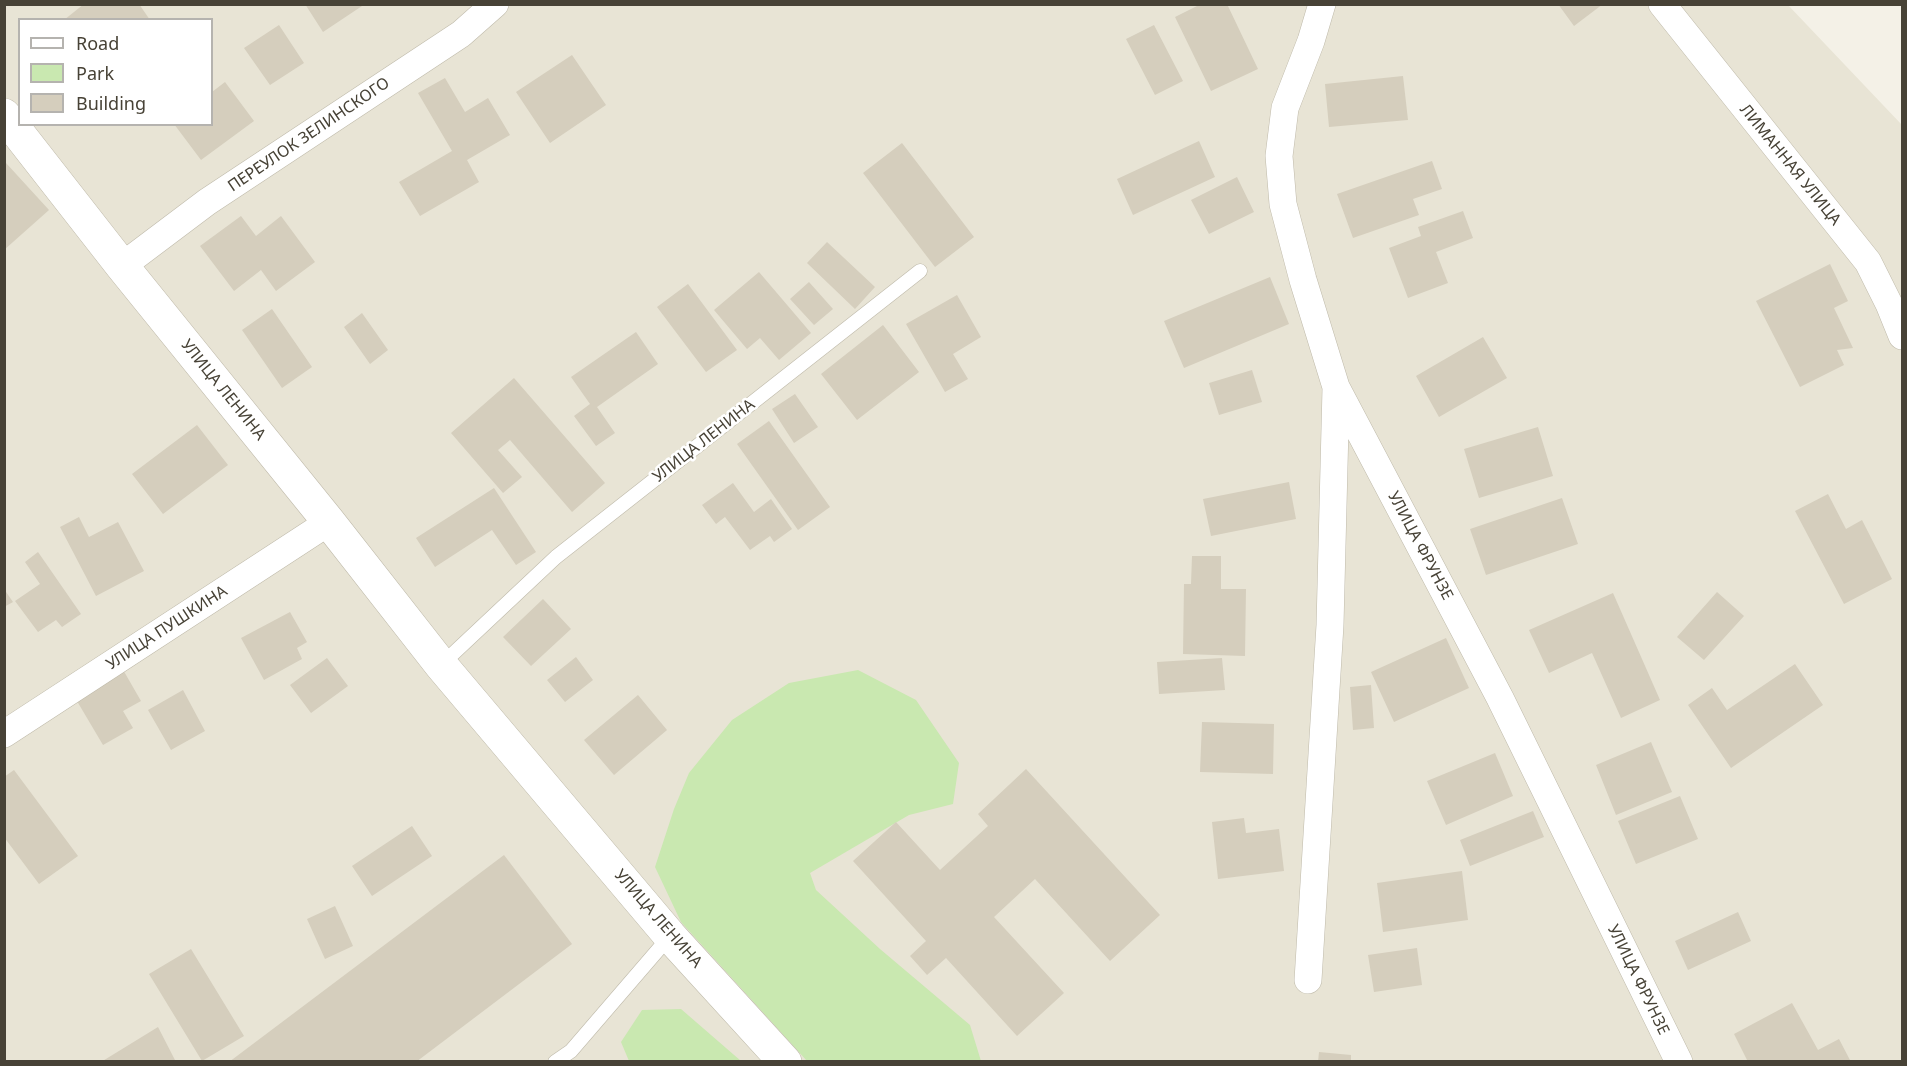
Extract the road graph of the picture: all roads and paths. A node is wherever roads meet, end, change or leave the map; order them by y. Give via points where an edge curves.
1 (495, 4) edge
2 (1322, 4) edge
3 (1662, 4) edge
4 (4, 115) edge
5 (122, 266) junction
6 (920, 271) dead end
7 (1902, 336) edge
8 (1336, 387) junction
9 (329, 522) junction
10 (441, 665) junction
11 (4, 734) edge
12 (670, 936) junction
13 (1308, 980) dead end
14 (555, 1062) edge
15 (785, 1062) edge
16 (1679, 1062) edge

1 - 5 street, ПЕРЕУЛОК ЗЕЛИНСКОГО via 461,34 207,202
2 - 8 street, УЛИЦА ФРУНЗЕ via 1285,108 1279,156 1283,204
3 - 7 street, ЛИМАННАЯ УЛИЦА via 1868,262
4 - 5 street, УЛИЦА ЛЕНИНА
5 - 9 street, УЛИЦА ЛЕНИНА
6 - 10 lane, УЛИЦА ЛЕНИНА via 556,557
8 - 13 street via 1330,625
8 - 16 street, УЛИЦА ФРУНЗЕ via 1500,698
9 - 10 street, УЛИЦА ЛЕНИНА
9 - 11 street, УЛИЦА ПУШКИНА
10 - 12 street, УЛИЦА ЛЕНИНА
12 - 14 lane via 571,1051
12 - 15 street, УЛИЦА ЛЕНИНА

